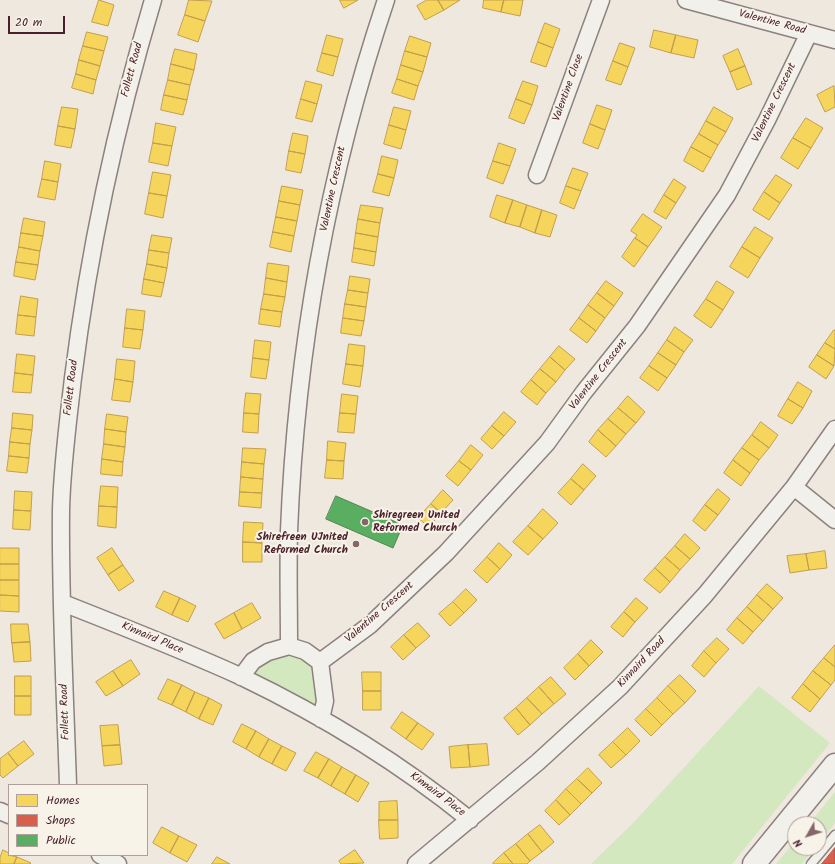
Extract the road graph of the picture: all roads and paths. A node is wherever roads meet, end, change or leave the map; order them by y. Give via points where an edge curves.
1 (153, 0) edge
2 (386, 0) edge
3 (601, 0) edge
4 (686, 0) edge
5 (809, 33) junction
6 (835, 40) edge
7 (536, 175) dead end
8 (835, 429) edge
9 (794, 486) junction
10 (835, 520) edge
11 (62, 603) junction
12 (289, 646) junction
13 (320, 662) junction
14 (241, 677) junction
15 (321, 719) junction
16 (835, 765) edge
17 (68, 784) edge
18 (470, 820) junction
19 (835, 835) edge
20 (102, 856) edge
21 (118, 864) edge
22 (416, 864) edge
23 (754, 864) edge
24 (811, 864) edge

1 - 11 street, Follett Road via 130,76 108,172 82,311 61,508
2 - 12 street, Valentine Crescent via 347,129 319,258 296,431 289,531
3 - 7 street, Valentine Close
4 - 5 street, Valentine Road
5 - 6 street, Valentine Road
5 - 13 street, Valentine Crescent via 768,120 727,195 637,326 547,442 446,553 370,624
8 - 9 street, Kinnaird Road
9 - 10 street
9 - 18 street, Kinnaird Road via 705,595 620,687
11 - 14 street, Kinnaird Place
11 - 17 street, Follett Road
12 - 13 street via 305,650
12 - 14 street via 268,652 253,661
13 - 15 street via 325,701
14 - 15 street, Kinnaird Place
15 - 18 street, Kinnaird Place via 394,763
16 - 23 main road
18 - 22 street, Kinnaird Road
19 - 24 lane
20 - 21 street

